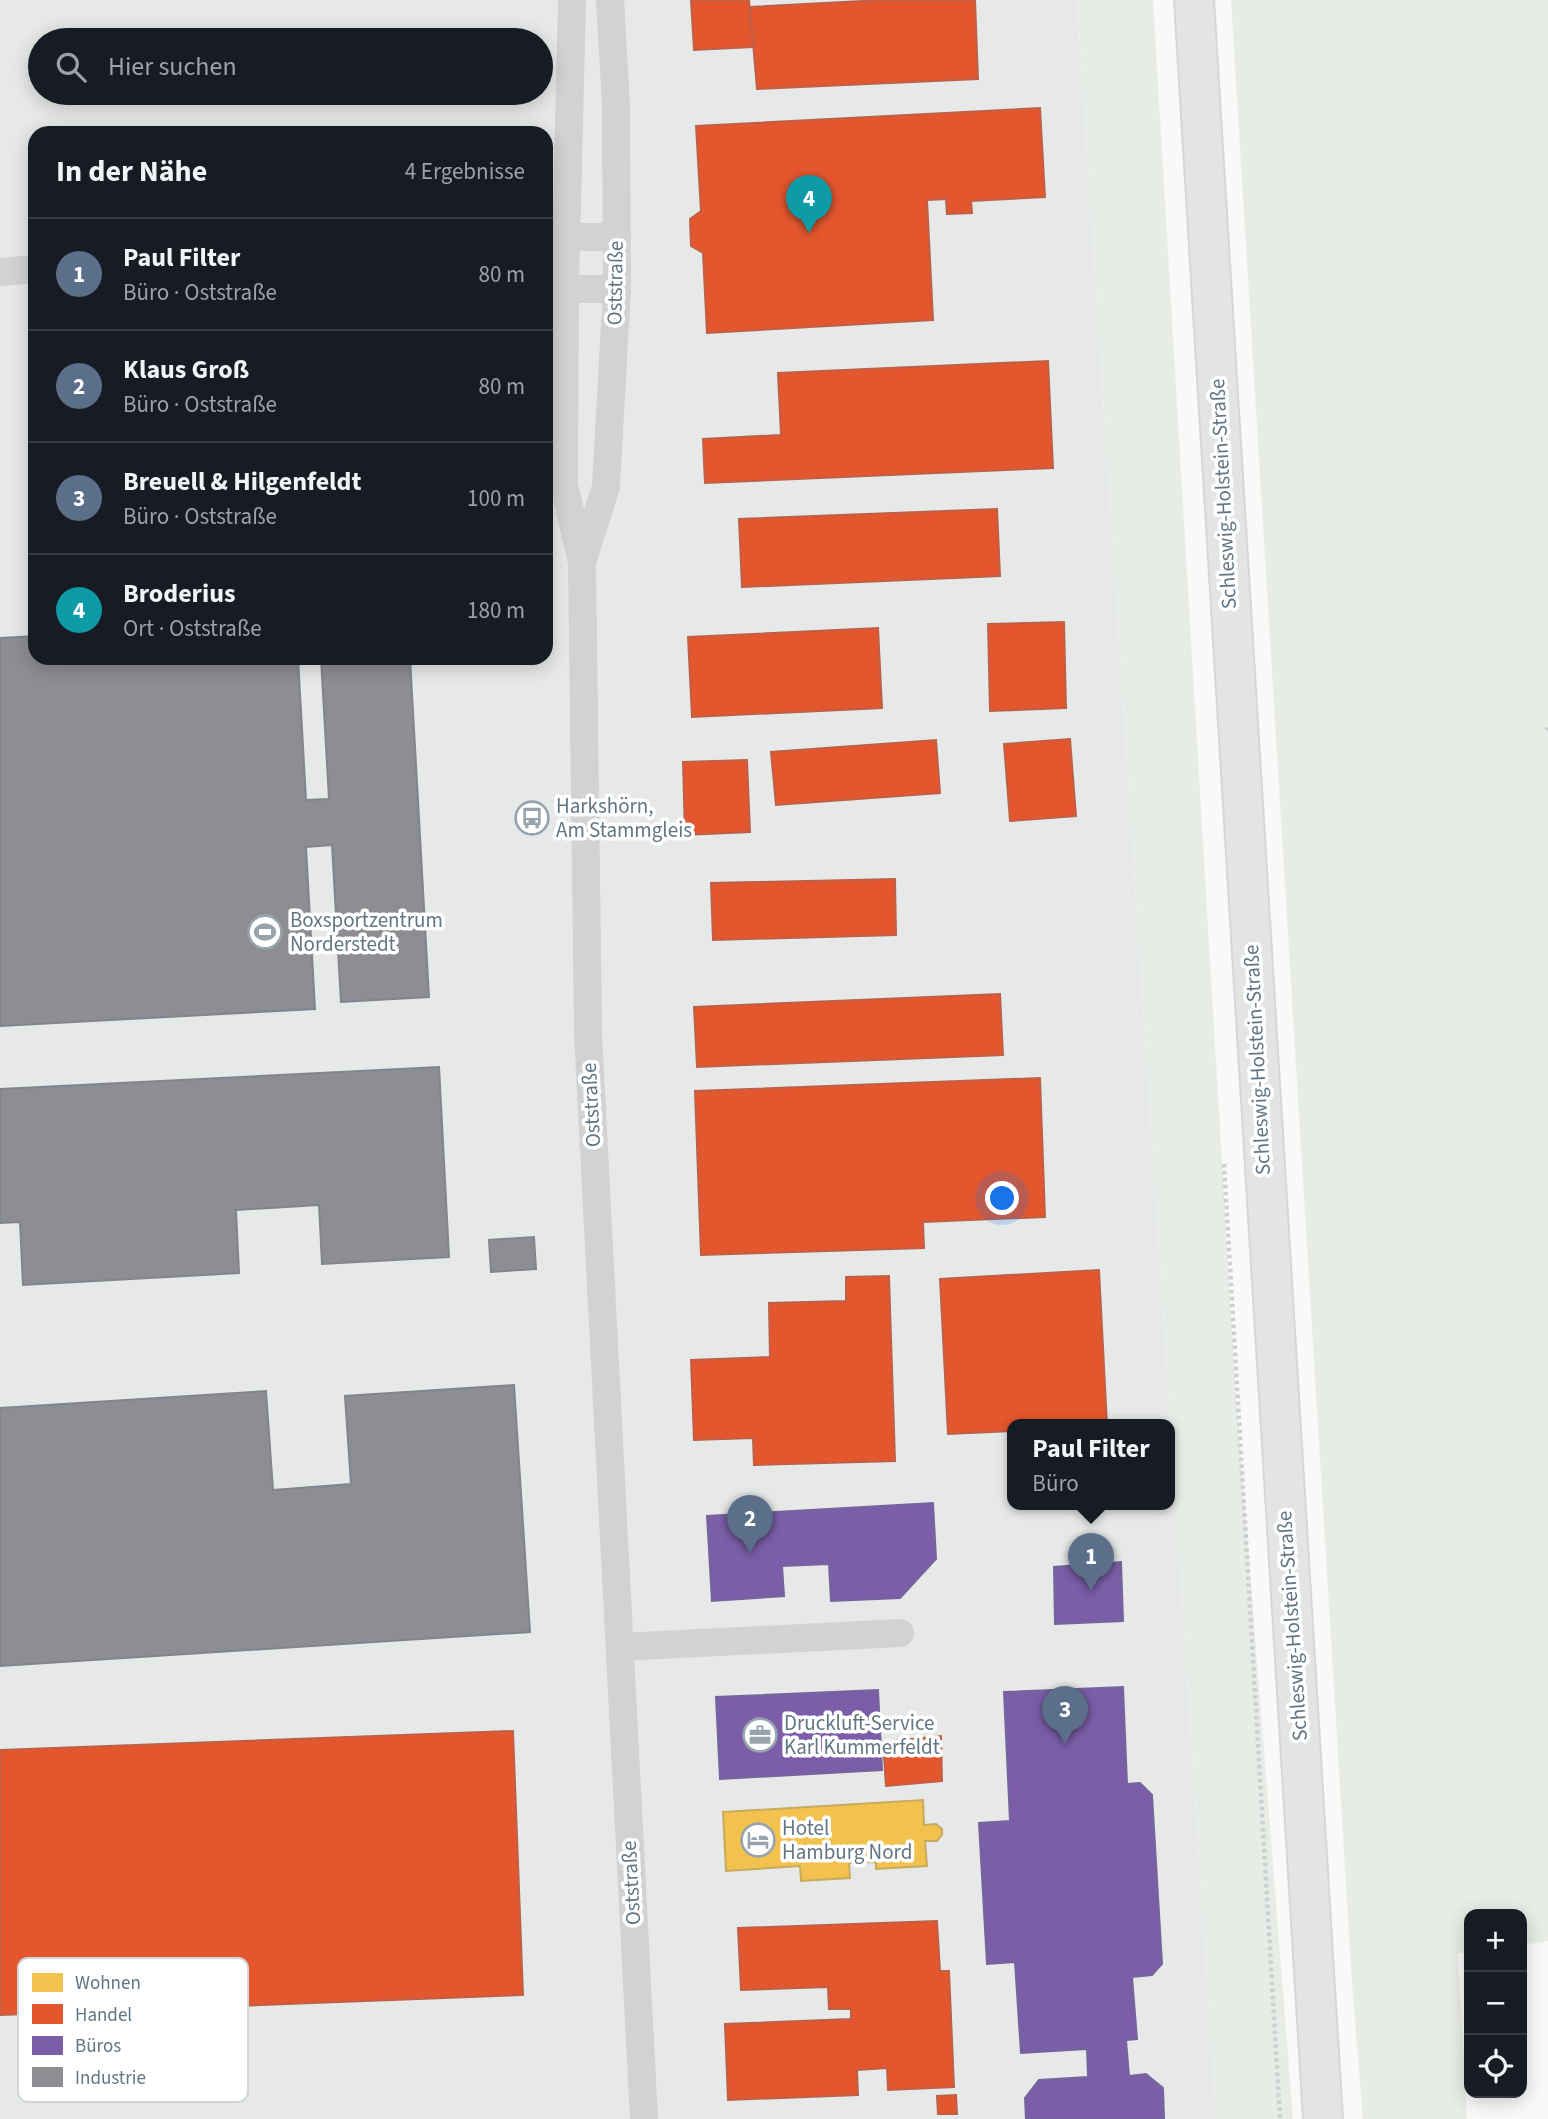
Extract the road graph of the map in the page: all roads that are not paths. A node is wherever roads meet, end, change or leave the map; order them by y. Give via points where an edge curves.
1 (572, 0) edge
2 (610, 0) edge
3 (1194, 0) edge
4 (556, 237) edge
5 (617, 237) junction
6 (28, 270) edge
7 (0, 272) edge
8 (617, 289) junction
9 (555, 290) edge
10 (582, 562) junction
11 (900, 1633) dead end
12 (620, 1647) junction
13 (644, 2119) edge
14 (1323, 2119) edge

1 - 4 street, Oststraße
2 - 5 street, Oststraße
3 - 14 main road, Schleswig-Holstein-Straße
4 - 5 street
4 - 9 street, Oststraße
5 - 8 street, Oststraße
6 - 7 street
8 - 9 street
8 - 10 street, Oststraße via 606,487
9 - 10 street, Oststraße via 564,485
10 - 12 street, Oststraße via 588,1034
11 - 12 street
12 - 13 street, Oststraße

